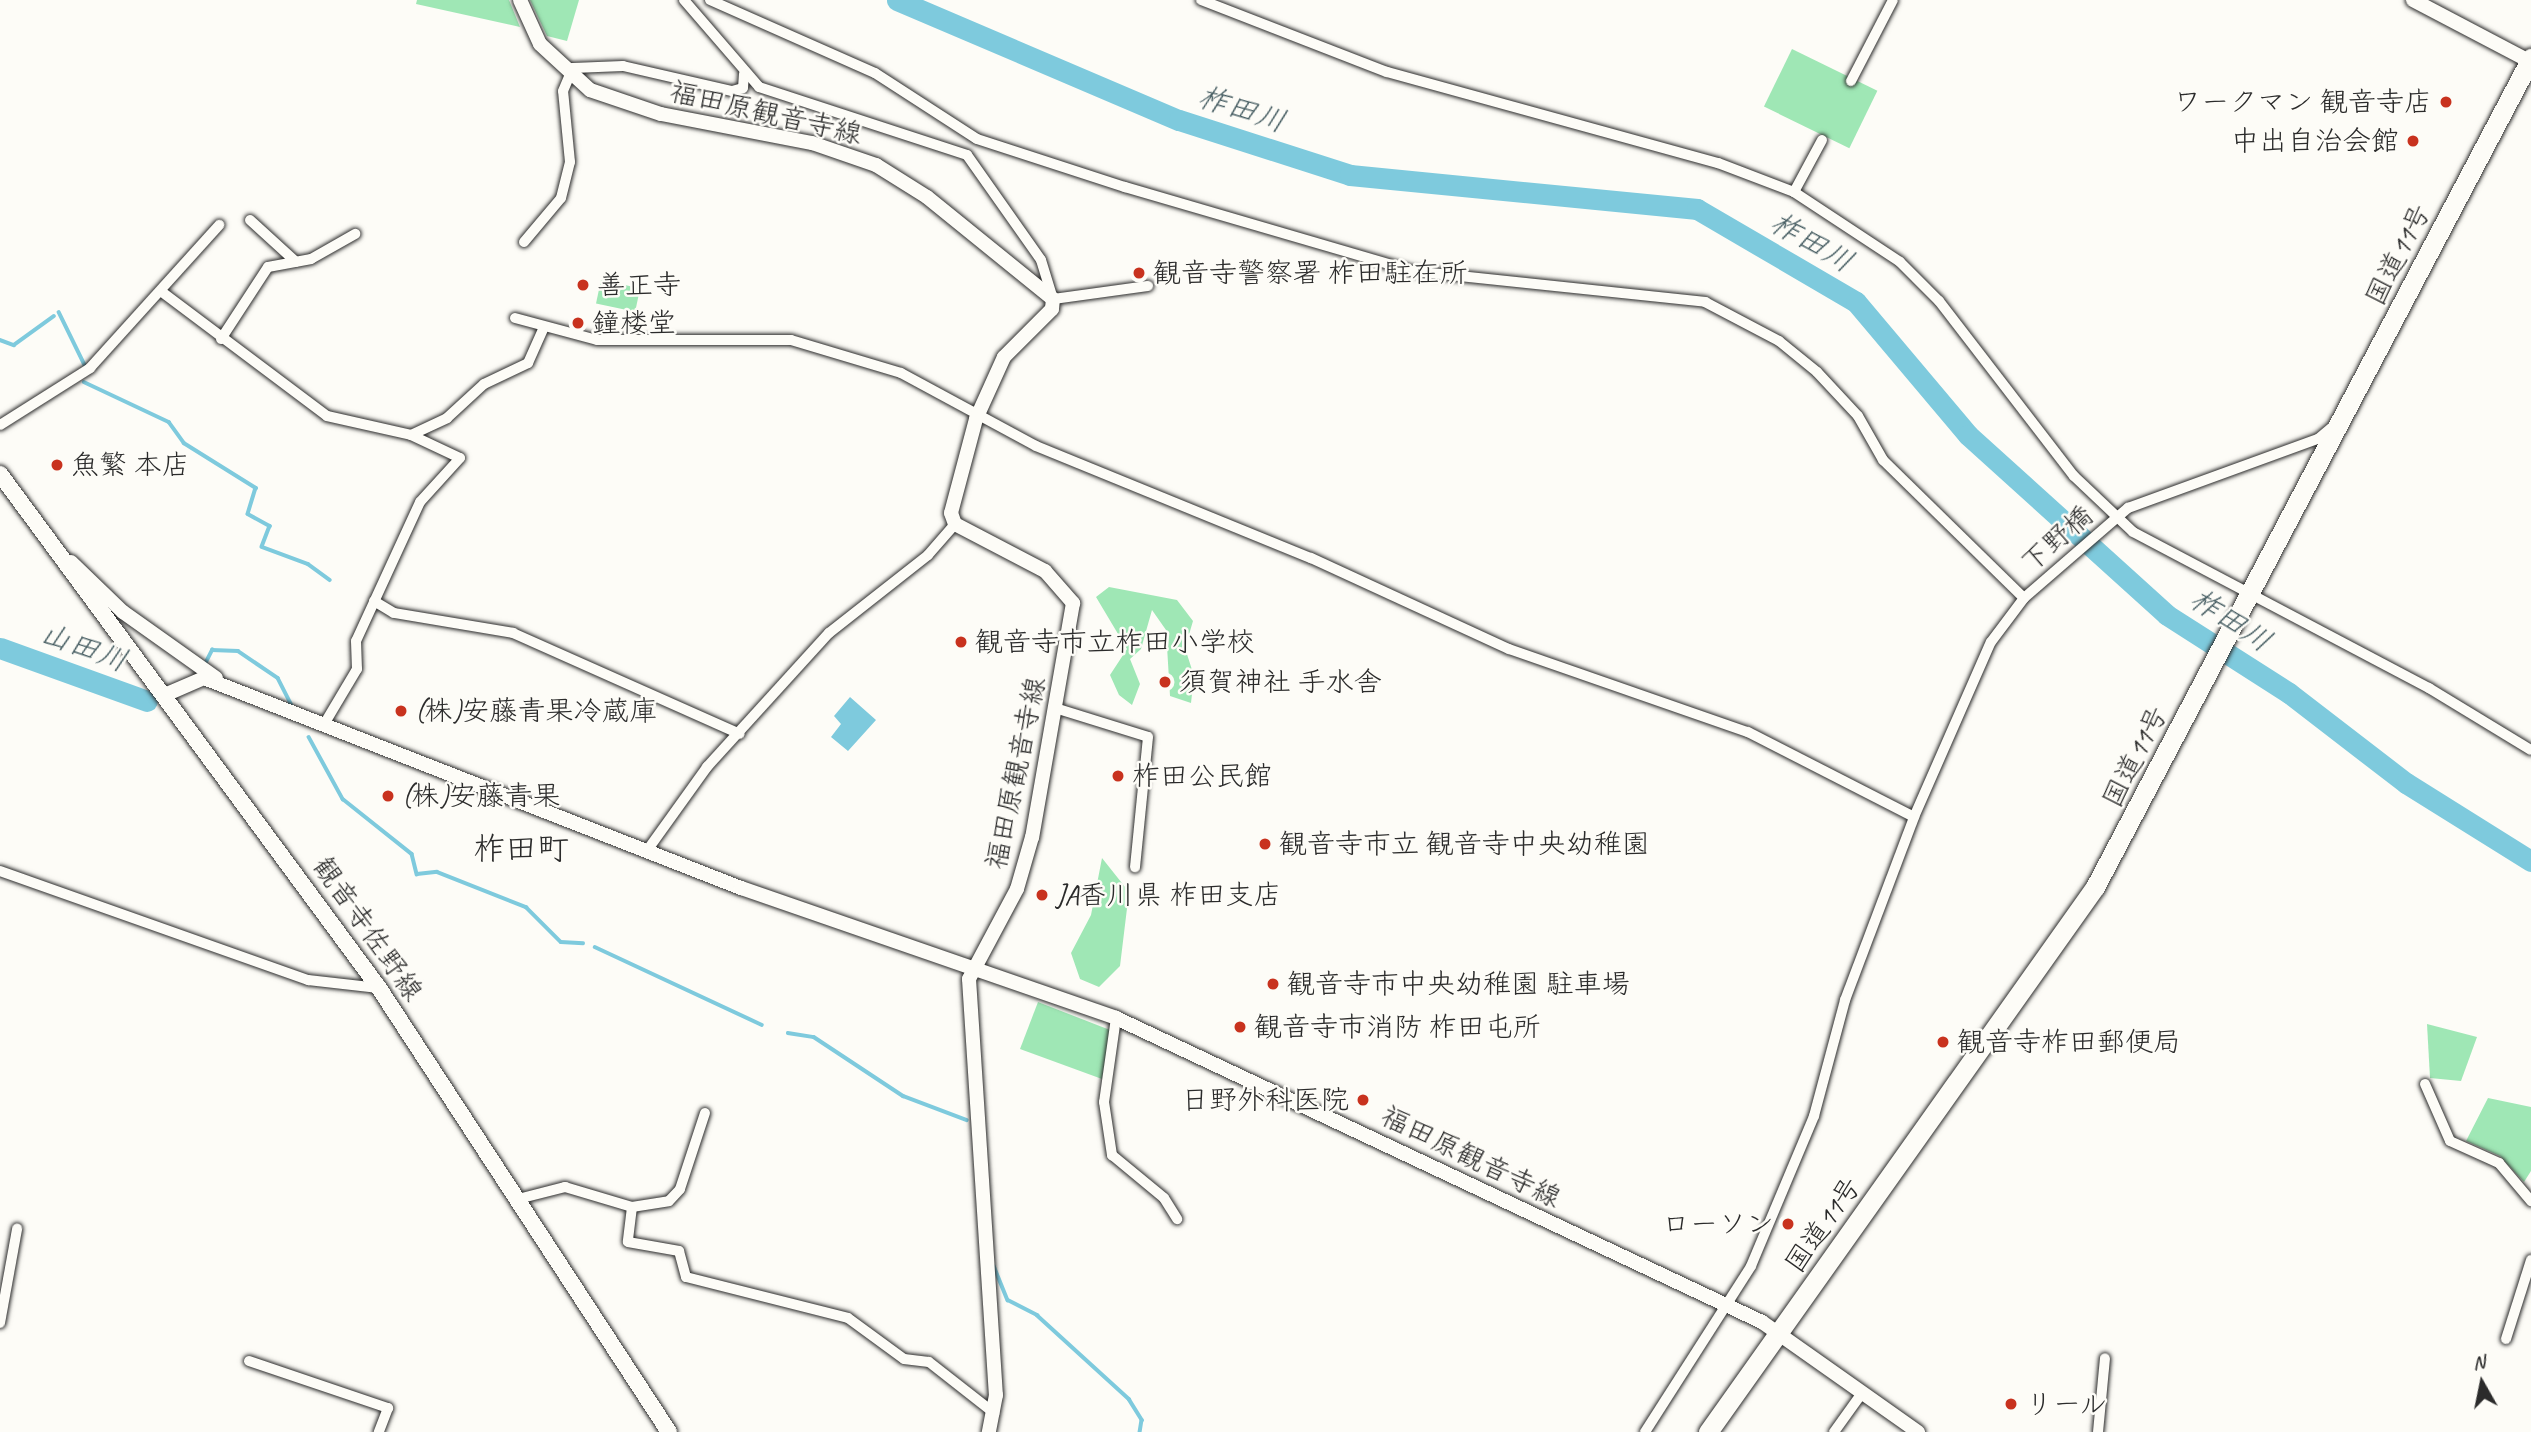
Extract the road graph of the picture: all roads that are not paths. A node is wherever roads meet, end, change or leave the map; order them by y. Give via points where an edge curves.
1 (520, 0) edge
2 (684, 0) edge
3 (710, 0) edge
4 (1201, 0) edge
5 (1234, 0) edge
6 (1893, 0) edge
7 (2413, 0) edge
8 (1229, 11) junction
9 (2530, 60) edge
10 (567, 73) junction
11 (744, 74) junction
12 (1851, 81) dead end
13 (976, 139) junction
14 (1822, 140) dead end
15 (967, 155) junction
16 (1794, 192) junction
17 (250, 220) dead end
18 (219, 225) dead end
19 (355, 234) dead end
20 (524, 242) dead end
21 (296, 262) junction
22 (1148, 286) dead end
23 (162, 292) junction
24 (1053, 299) junction
25 (515, 318) dead end
26 (543, 329) junction
27 (220, 339) junction
28 (2347, 413) junction
29 (976, 419) junction
30 (0, 425) edge
31 (411, 436) junction
32 (0, 474) edge
33 (2119, 514) junction
34 (955, 524) junction
35 (64, 554) junction
36 (2250, 597) junction
37 (2024, 598) junction
38 (374, 601) junction
39 (237, 692) junction
40 (167, 694) junction
41 (1055, 708) junction
42 (323, 726) junction
43 (740, 734) junction
44 (2531, 750) edge
45 (1914, 817) junction
46 (646, 852) junction
47 (1135, 867) dead end
48 (0, 872) edge
49 (973, 968) junction
50 (379, 988) junction
51 (1116, 1018) junction
52 (2425, 1084) dead end
53 (705, 1113) dead end
54 (517, 1199) junction
55 (2531, 1201) edge
56 (632, 1207) junction
57 (1177, 1219) dead end
58 (17, 1229) dead end
59 (2531, 1260) edge
60 (1729, 1305) junction
61 (0, 1323) edge
62 (1781, 1335) junction
63 (2505, 1339) dead end
64 (2105, 1358) dead end
65 (249, 1361) dead end
66 (1862, 1392) junction
67 (995, 1413) junction
68 (379, 1432) edge
69 (669, 1432) edge
70 (989, 1432) edge
71 (1645, 1432) edge
72 (1707, 1432) edge
73 (1834, 1432) edge
74 (1918, 1432) edge
75 (2098, 1432) edge

1 - 10 main road, 福田原観音寺線 via 540,44
2 - 11 street
3 - 13 street via 875,73
4 - 8 street
5 - 8 street
6 - 12 street
7 - 9 main road
8 - 16 street via 1387,72 1718,163
9 - 28 highway, 国道11号
10 - 11 street via 622,66 732,91 743,88
10 - 20 street via 563,113 570,162 553,214
10 - 24 main road, 福田原観音寺線 via 620,103 812,143 876,165 927,197
11 - 15 street via 759,87
13 - 15 street
13 - 37 street via 1412,271 1705,302 1779,341 1817,372 1858,416 1883,460
14 - 16 street
15 - 24 street via 1041,260
16 - 33 street via 1910,272 2074,476
17 - 21 street
18 - 23 street
19 - 21 street
21 - 27 street via 268,267
22 - 24 street
23 - 27 street
23 - 30 street via 90,368
24 - 29 main road via 1052,309 1004,357
25 - 26 street
26 - 29 street via 597,340 791,340 825,346 901,373
26 - 31 street via 528,363 484,384 447,418
27 - 31 street via 327,416
28 - 33 street via 2318,439
28 - 36 highway, 国道11号
29 - 34 main road via 951,513
29 - 45 street via 1311,558 1509,649 1748,732
31 - 38 street via 460,458 420,502
32 - 35 main road, 観音寺佐野線
33 - 36 street via 2133,532
33 - 37 street, 下野橋
34 - 41 main road, 福田原観音寺線 via 1045,570 1071,593
34 - 43 street via 929,555 829,633
35 - 39 main road via 123,612
35 - 40 main road, 観音寺佐野線
36 - 44 street via 2429,688
36 - 62 highway, 国道11号 via 2095,887
37 - 45 street, 下野橋 via 1980,660
38 - 42 street via 356,640 356,669
38 - 43 street via 394,613 513,633
39 - 40 main road via 204,678
39 - 42 main road
40 - 50 main road, 観音寺佐野線
41 - 47 street via 1148,737
41 - 49 main road, 福田原観音寺線 via 1017,888
42 - 46 main road
43 - 46 street via 700,776
45 - 60 street, 下野橋 via 1845,1000 1814,1116
46 - 49 main road
48 - 50 street via 308,980
49 - 51 main road, 福田原観音寺線
49 - 67 main road via 969,1047
50 - 54 main road, 観音寺佐野線
51 - 57 street via 1104,1102 1112,1154 1173,1207
51 - 60 main road, 福田原観音寺線
52 - 55 street via 2451,1140 2499,1163
53 - 56 street via 680,1189 669,1201
54 - 56 street via 565,1187
54 - 69 main road, 観音寺佐野線
56 - 67 street via 628,1242 679,1251 687,1278 848,1318 904,1359 929,1362
58 - 61 street
59 - 63 street
60 - 62 main road, 福田原観音寺線
60 - 71 street, 下野橋
62 - 66 main road, 福田原観音寺線
62 - 72 highway, 国道11号
64 - 75 street
65 - 68 street via 388,1409
66 - 73 street
66 - 74 main road, 福田原観音寺線
67 - 70 main road

